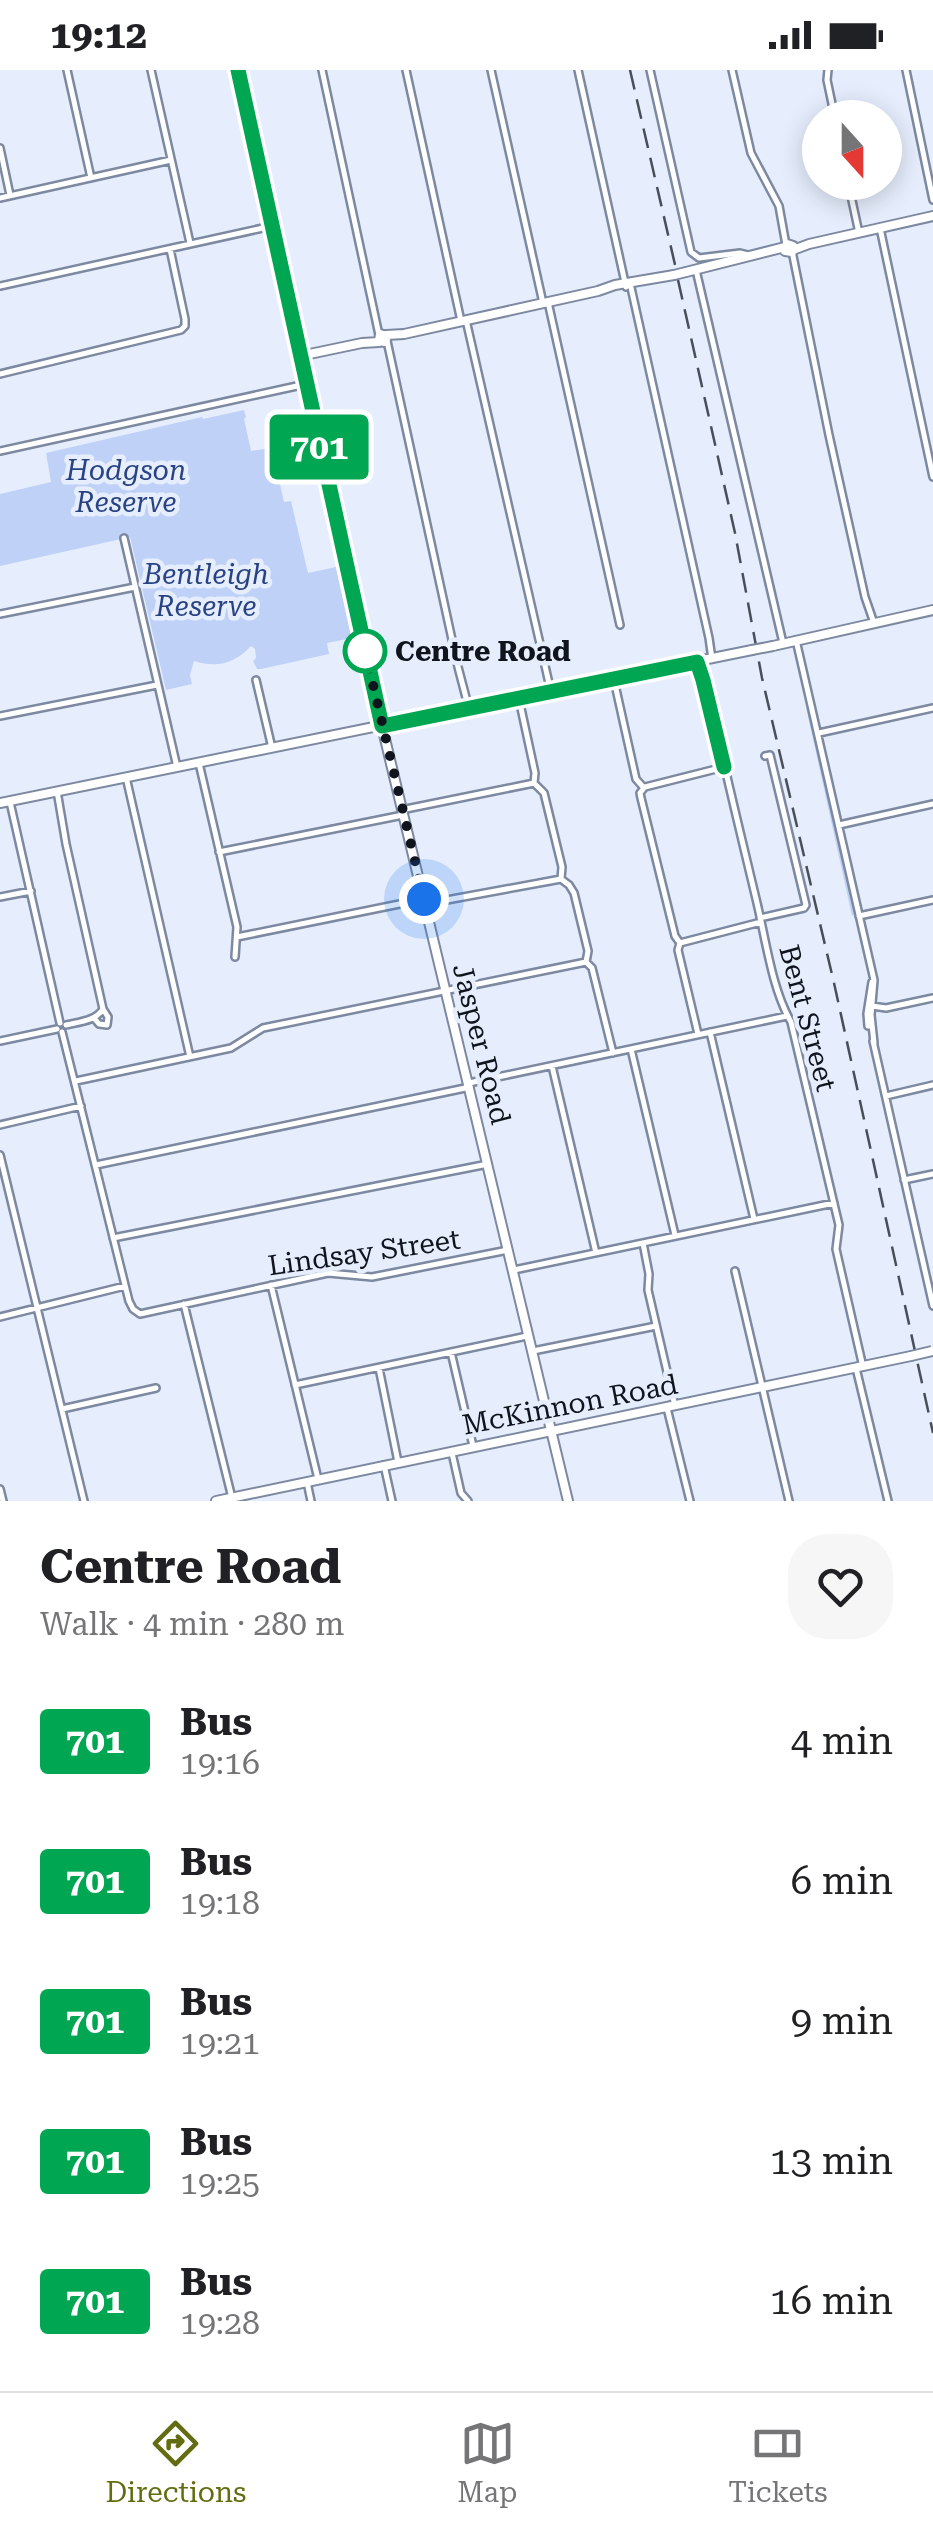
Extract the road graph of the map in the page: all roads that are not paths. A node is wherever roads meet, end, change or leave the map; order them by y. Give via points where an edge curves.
1 (67, 70) edge
2 (151, 70) edge
3 (238, 70) edge
4 (322, 70) edge
5 (406, 70) edge
6 (491, 70) edge
7 (578, 70) edge
8 (650, 70) edge
9 (732, 70) edge
10 (828, 70) edge
11 (906, 70) edge
12 (831, 100) edge
13 (0, 148) edge
14 (171, 160) junction
15 (91, 178) junction
16 (10, 195) junction
17 (0, 198) edge
18 (852, 200) edge
19 (933, 200) edge
20 (933, 216) edge
21 (272, 226) junction
22 (880, 228) junction
23 (859, 233) junction
24 (190, 244) junction
25 (789, 248) junction
26 (170, 249) junction
27 (750, 257) junction
28 (691, 271) junction
29 (628, 285) junction
30 (0, 286) edge
31 (546, 302) junction
32 (464, 320) junction
33 (383, 338) junction
34 (300, 356) junction
35 (0, 374) edge
36 (306, 384) junction
37 (0, 451) edge
38 (933, 477) edge
39 (124, 538) dead end
40 (136, 587) junction
41 (933, 610) edge
42 (0, 614) edge
43 (620, 624) dead end
44 (871, 624) junction
45 (798, 640) junction
46 (778, 644) junction
47 (714, 659) junction
48 (699, 662) junction
49 (256, 680) dead end
50 (612, 680) junction
51 (158, 685) junction
52 (550, 693) junction
53 (519, 699) junction
54 (933, 708) edge
55 (467, 709) junction
56 (0, 716) edge
57 (382, 726) junction
58 (819, 734) junction
59 (272, 748) junction
60 (765, 756) dead end
61 (199, 763) junction
62 (176, 767) junction
63 (724, 767) junction
64 (126, 777) junction
65 (534, 784) junction
66 (644, 788) junction
67 (57, 792) junction
68 (5, 802) edge
69 (933, 804) edge
70 (402, 813) junction
71 (838, 825) junction
72 (220, 852) junction
73 (561, 879) junction
74 (31, 891) junction
75 (0, 898) edge
76 (933, 900) edge
77 (425, 901) junction
78 (859, 916) junction
79 (761, 920) junction
80 (238, 937) junction
81 (680, 943) junction
82 (235, 956) dead end
83 (586, 962) junction
84 (446, 991) junction
85 (933, 998) edge
86 (871, 1006) junction
87 (103, 1009) junction
88 (787, 1016) junction
89 (94, 1018) junction
90 (62, 1027) junction
91 (710, 1032) junction
92 (698, 1034) junction
93 (0, 1041) edge
94 (631, 1049) junction
95 (613, 1053) junction
96 (190, 1057) junction
97 (552, 1066) junction
98 (75, 1082) junction
99 (469, 1085) junction
100 (933, 1085) edge
101 (886, 1096) junction
102 (81, 1106) junction
103 (0, 1125) edge
104 (0, 1156) edge
105 (96, 1164) junction
106 (488, 1164) junction
107 (933, 1174) edge
108 (904, 1180) junction
109 (834, 1203) junction
110 (754, 1220) junction
111 (675, 1236) junction
112 (114, 1238) junction
113 (642, 1243) junction
114 (508, 1250) junction
115 (596, 1253) junction
116 (933, 1262) edge
117 (924, 1264) junction
118 (513, 1270) junction
119 (735, 1270) dead end
120 (270, 1285) junction
121 (124, 1286) junction
122 (184, 1304) junction
123 (933, 1306) edge
124 (38, 1307) junction
125 (0, 1316) edge
126 (656, 1326) junction
127 (529, 1335) junction
128 (532, 1351) junction
129 (932, 1351) edge
130 (451, 1352) junction
131 (860, 1367) junction
132 (379, 1368) junction
133 (295, 1386) junction
134 (156, 1388) dead end
135 (762, 1388) junction
136 (671, 1407) junction
137 (62, 1409) junction
138 (552, 1432) junction
139 (473, 1446) junction
140 (452, 1450) junction
141 (398, 1462) junction
142 (384, 1465) junction
143 (318, 1479) junction
144 (307, 1482) junction
145 (0, 1489) edge
146 (224, 1500) edge
147 (3, 1501) edge
148 (84, 1501) edge
149 (311, 1501) edge
150 (392, 1501) edge
151 (468, 1501) edge
152 (568, 1501) edge
153 (690, 1501) edge
154 (789, 1501) edge
155 (888, 1501) edge

1 - 15 street
2 - 14 street
3 - 21 main road, Jasper Road
4 - 33 street
5 - 32 street
6 - 31 street
7 - 29 street
8 - 27 street via 691,252 699,258
9 - 25 street via 751,153 779,206
10 - 12 street
11 - 19 street
13 - 16 street
14 - 15 street
14 - 24 street
15 - 16 street
16 - 17 street
18 - 23 street
20 - 22 main road
21 - 24 street
21 - 34 main road, Jasper Road
22 - 23 main road
22 - 38 street
23 - 25 main road
24 - 26 street
25 - 27 main road
25 - 44 street
26 - 30 street
26 - 35 street via 182,330
27 - 28 main road
28 - 29 main road, bridge
28 - 46 street
29 - 31 main road
29 - 47 street
31 - 32 main road
31 - 43 street
32 - 33 main road
32 - 52 street
33 - 34 main road
33 - 55 street
34 - 36 main road, Jasper Road
36 - 37 street
36 - 57 main road, Jasper Road
39 - 40 street
40 - 42 street
40 - 51 street
41 - 44 main road
44 - 45 main road
45 - 46 main road
45 - 58 street
46 - 47 main road, bridge
47 - 48 main road
48 - 50 main road
48 - 63 street, Bent Street
49 - 59 street
50 - 52 main road
50 - 66 street via 636,779
51 - 56 street
51 - 62 street
52 - 53 main road
53 - 55 main road
53 - 65 street
54 - 58 street
55 - 57 main road
57 - 59 main road
57 - 70 main road, Jasper Road
58 - 71 street
59 - 61 main road
60 - 79 street via 806,905
61 - 62 main road
61 - 72 street
62 - 64 main road
63 - 66 street
63 - 79 street, Bent Street
64 - 67 main road
64 - 96 street
65 - 70 street
65 - 73 street via 544,793
66 - 81 street via 641,798
67 - 68 main road
67 - 87 street
68 - 74 street
69 - 71 street
70 - 72 street
70 - 77 main road, Jasper Road
71 - 78 street
72 - 80 street
73 - 77 street
73 - 83 street via 574,893
74 - 75 street
74 - 90 street
76 - 78 street
77 - 80 street
77 - 84 main road, Jasper Road
78 - 86 street via 872,972
79 - 81 street
79 - 88 street, Bent Street
80 - 82 street
81 - 92 street
83 - 84 street
83 - 95 street
84 - 96 street via 262,1028 231,1048
84 - 99 main road, Jasper Road
85 - 86 street
86 - 101 street via 867,1018
87 - 89 street
87 - 89 street via 107,1025
88 - 91 street
88 - 109 street, Bent Street
89 - 90 street
90 - 93 street
90 - 98 street
91 - 92 street
91 - 110 street
92 - 94 street
94 - 95 street
94 - 111 street
95 - 97 street
96 - 98 street
97 - 99 street
97 - 115 street
98 - 102 street
99 - 105 street
99 - 106 main road, Jasper Road
100 - 101 street
101 - 108 street
102 - 103 street
102 - 105 street
104 - 124 street
105 - 112 street
106 - 112 street
106 - 114 main road, Jasper Road
107 - 108 street
108 - 117 street
109 - 110 street
109 - 131 street, Bent Street via 836,1249
110 - 111 street
111 - 113 street
112 - 121 street
113 - 115 street
113 - 126 street
114 - 118 main road, Jasper Road
114 - 120 street, Lindsay Street via 372,1276 328,1273
115 - 118 street
116 - 117 street
117 - 123 street
118 - 127 main road, Jasper Road
119 - 135 street
120 - 122 street, Lindsay Street
120 - 133 street
121 - 122 street, Lindsay Street via 140,1314
121 - 124 street
122 - 146 street
124 - 125 street
124 - 137 street
126 - 128 street
126 - 136 street
127 - 128 main road, Jasper Road
127 - 130 street
128 - 138 main road, Jasper Road
129 - 131 main road, McKinnon Road, bridge
130 - 132 street
130 - 139 street
131 - 135 main road, McKinnon Road
131 - 155 street, Bent Street
132 - 133 street
132 - 141 street
133 - 143 street
134 - 137 street
135 - 136 main road, McKinnon Road
135 - 154 street
136 - 138 main road, McKinnon Road
136 - 153 street
137 - 148 street
138 - 139 main road, McKinnon Road
138 - 152 main road, Jasper Road
139 - 140 main road, McKinnon Road
140 - 141 main road, McKinnon Road
140 - 151 street
141 - 142 main road, McKinnon Road
142 - 143 main road, McKinnon Road
142 - 150 street
143 - 144 main road, McKinnon Road
144 - 146 main road, McKinnon Road
144 - 149 street
145 - 147 street

